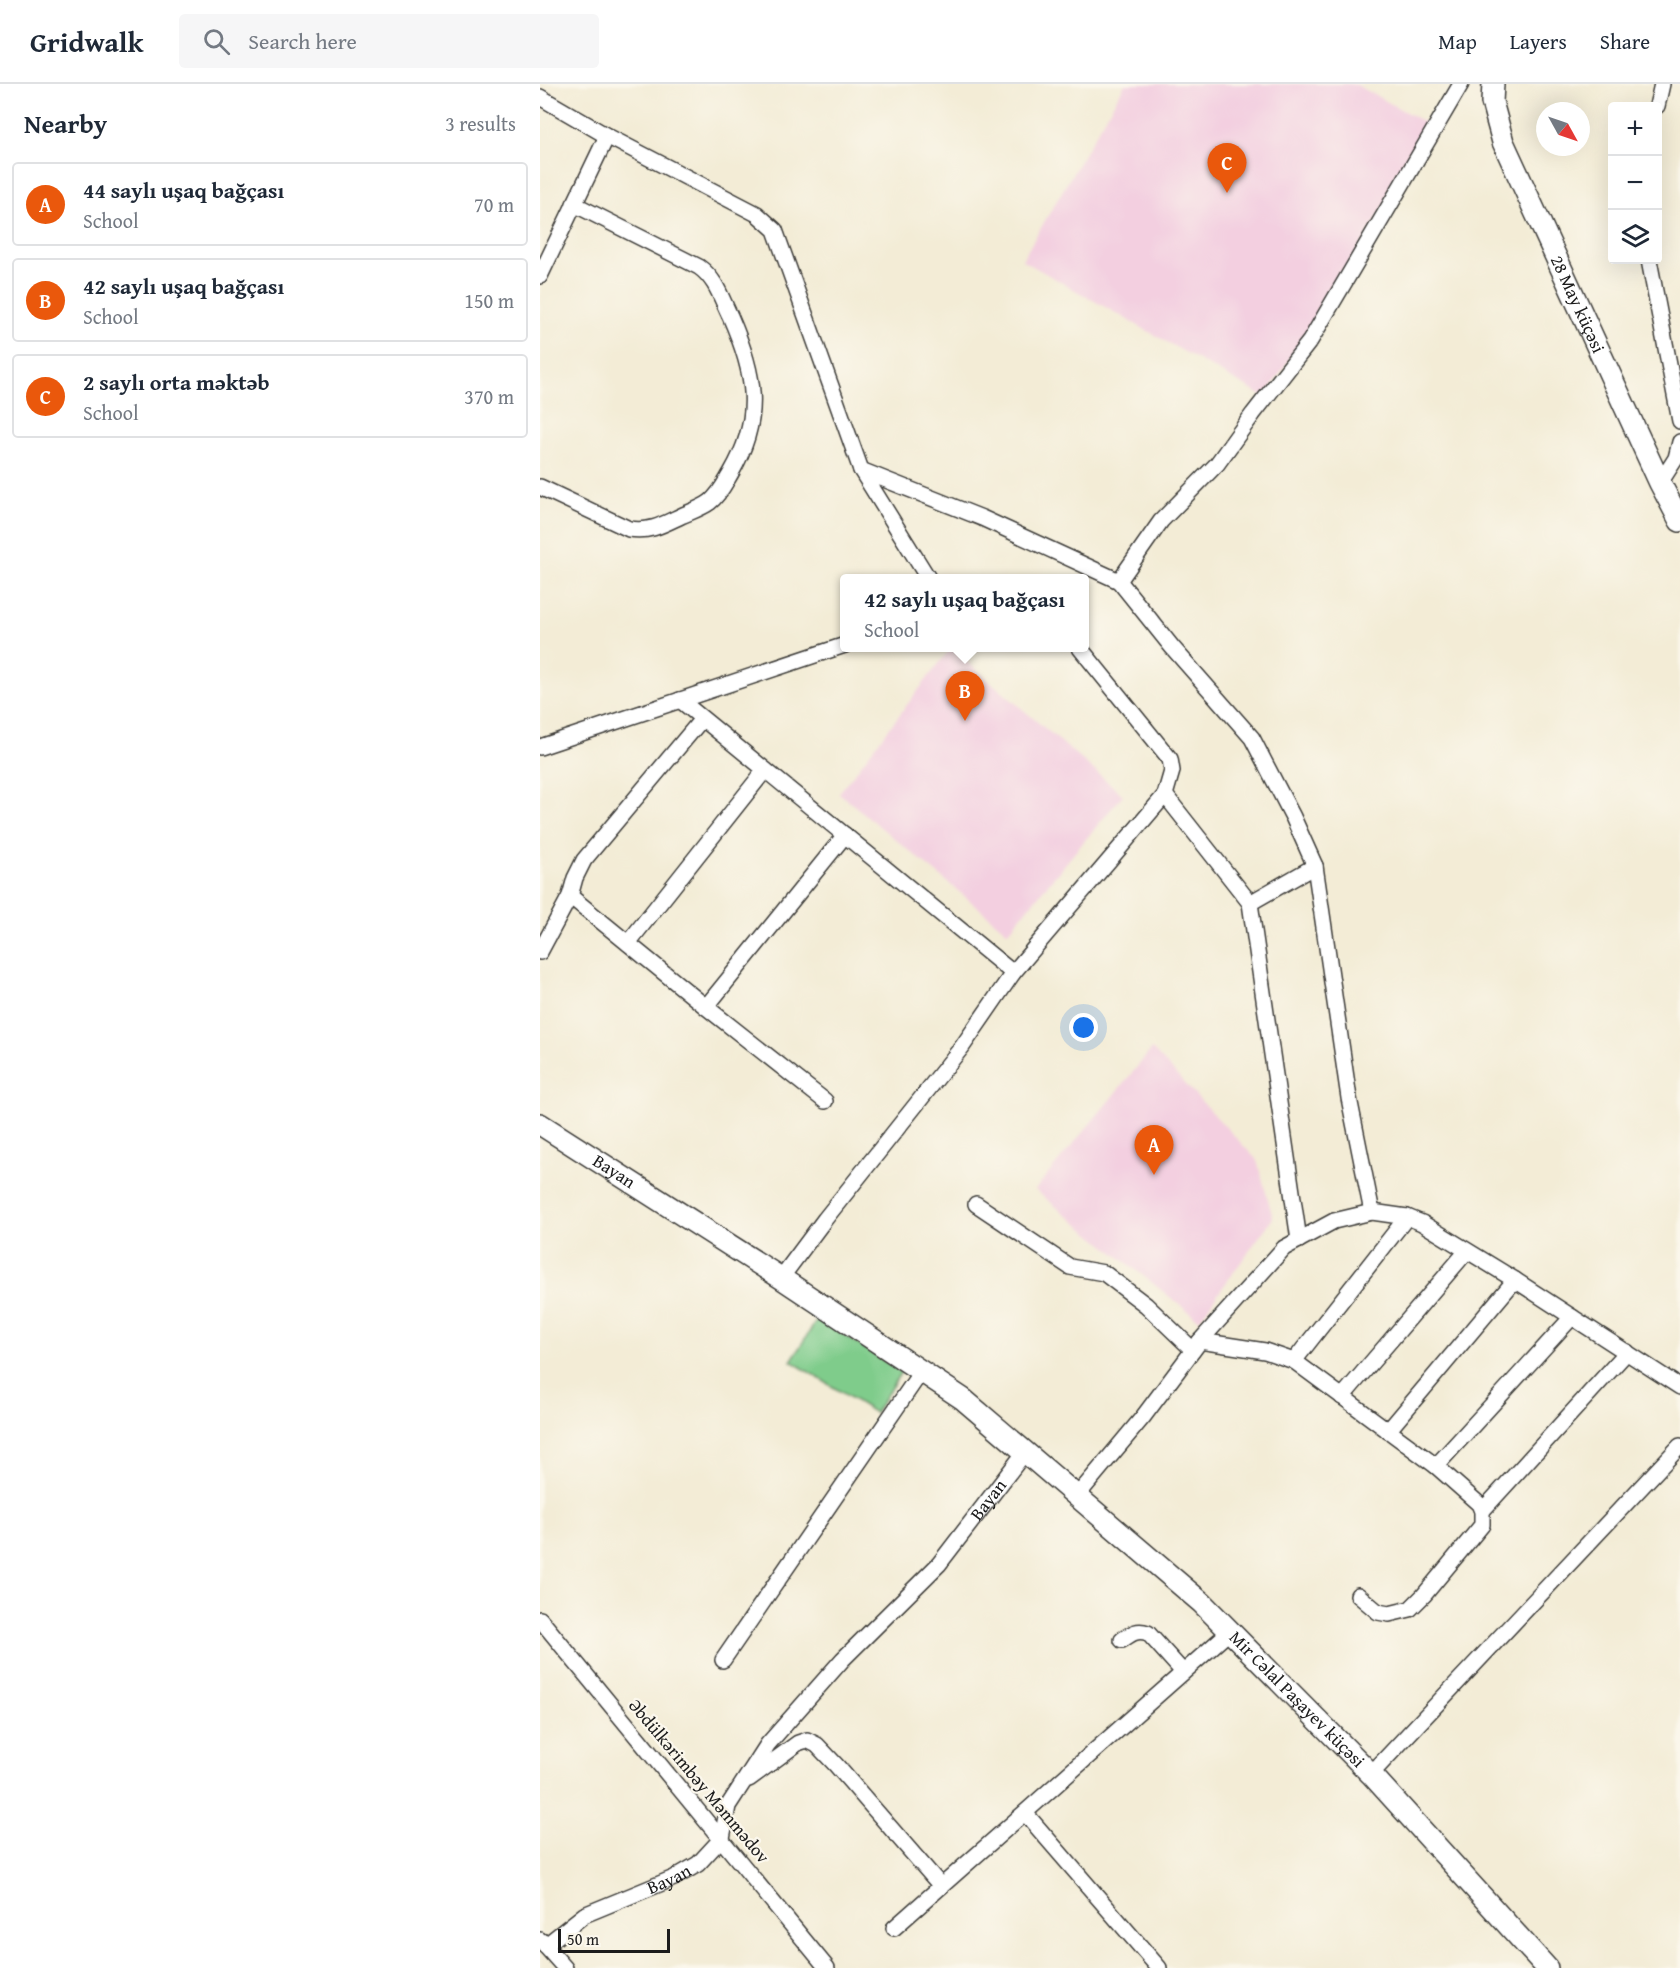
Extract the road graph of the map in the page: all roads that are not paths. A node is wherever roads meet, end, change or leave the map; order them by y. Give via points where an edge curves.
1 (1461, 84) edge
2 (1493, 84) edge
3 (1662, 84) edge
4 (540, 97) edge
5 (1658, 102) edge
6 (607, 136) junction
7 (574, 204) junction
8 (1650, 264) edge
9 (540, 276) edge
10 (1680, 421) edge
11 (1680, 442) edge
12 (861, 470) junction
13 (1660, 483) junction
14 (540, 487) edge
15 (1680, 521) edge
16 (925, 574) edge
17 (1119, 581) junction
18 (840, 647) edge
19 (1083, 652) edge
20 (680, 700) junction
21 (702, 719) junction
22 (540, 747) edge
23 (765, 770) junction
24 (1166, 795) junction
25 (845, 836) junction
26 (1315, 866) junction
27 (570, 896) junction
28 (1250, 903) junction
29 (628, 943) junction
30 (542, 944) edge
31 (1013, 973) junction
32 (706, 1007) junction
33 (825, 1101) dead end
34 (540, 1124) edge
35 (976, 1204) dead end
36 (1372, 1212) junction
37 (1407, 1217) junction
38 (1299, 1240) junction
39 (1467, 1251) junction
40 (781, 1278) junction
41 (1515, 1280) junction
42 (1572, 1317) junction
43 (1196, 1345) junction
44 (1627, 1353) junction
45 (1294, 1361) junction
46 (921, 1372) junction
47 (1680, 1387) edge
48 (1342, 1397) junction
49 (1389, 1431) junction
50 (1680, 1446) edge
51 (1025, 1452) junction
52 (1436, 1467) junction
53 (1077, 1496) junction
54 (1482, 1511) junction
55 (1358, 1594) dead end
56 (540, 1619) edge
57 (1229, 1632) junction
58 (1122, 1640) dead end
59 (723, 1660) dead end
60 (1183, 1672) junction
61 (1371, 1774) junction
62 (740, 1786) junction
63 (1025, 1813) junction
64 (722, 1838) junction
65 (941, 1886) junction
66 (894, 1928) dead end
67 (542, 1943) edge
68 (565, 1968) edge
69 (827, 1968) edge
70 (1159, 1968) edge
71 (1547, 1968) edge

1 - 17 street via 1310,341 1217,465 1161,521
2 - 13 street, 28 May küçəsi via 1492,102 1503,142
3 - 5 street
4 - 6 street
6 - 7 street
6 - 12 street via 757,214 775,230
7 - 9 street
7 - 14 street via 708,273 740,340 754,397 753,415 743,454 720,491 708,503 658,527 644,531 629,529
8 - 10 street
11 - 13 street via 1676,458
12 - 16 street
12 - 17 street via 982,518
13 - 15 street, 28 May küçəsi
17 - 26 street via 1252,738
18 - 20 street
19 - 24 street via 1170,759 1172,771
20 - 21 street
20 - 22 street
21 - 23 street
21 - 27 street via 584,860
23 - 25 street
23 - 29 street
24 - 28 street
24 - 31 street
25 - 31 street
25 - 32 street
26 - 28 street
26 - 36 street via 1349,1098
27 - 29 street
27 - 30 street
28 - 38 street
29 - 32 street
31 - 40 street via 962,1047
32 - 33 street
34 - 40 street, Bayan
35 - 43 street via 1070,1268 1104,1273
36 - 37 street
36 - 38 street via 1334,1221
37 - 39 street
37 - 45 street
38 - 43 street via 1284,1248
39 - 41 street
39 - 48 street
40 - 46 street, Bayan
41 - 42 street
41 - 49 street
42 - 44 street
42 - 52 street
43 - 45 street via 1265,1351
43 - 53 street
44 - 47 street
44 - 54 street
45 - 48 street
46 - 51 street, Bayan via 963,1399
46 - 59 street
48 - 49 street
49 - 52 street
50 - 61 street
51 - 53 street, Mir Cəlal Paşayev küçəsi
51 - 62 street, Bayan via 939,1564 843,1659 768,1744
52 - 54 street
53 - 57 street, Mir Cəlal Paşayev küçəsi via 1202,1603
54 - 55 street via 1482,1525 1410,1609 1389,1614 1377,1612
56 - 64 street, Əbdülkərimbəy Məmmədov
57 - 60 street
57 - 61 street, Mir Cəlal Paşayev küçəsi
58 - 60 street via 1140,1630 1148,1633
60 - 63 street
61 - 71 street, Mir Cəlal Paşayev küçəsi
62 - 64 street, Bayan via 728,1806
62 - 65 street via 807,1740 836,1765
63 - 65 street
63 - 70 street
64 - 67 street, Bayan via 690,1869 584,1915
64 - 69 street, Əbdülkərimbəy Məmmədov
65 - 66 street
67 - 68 street, Bayan

